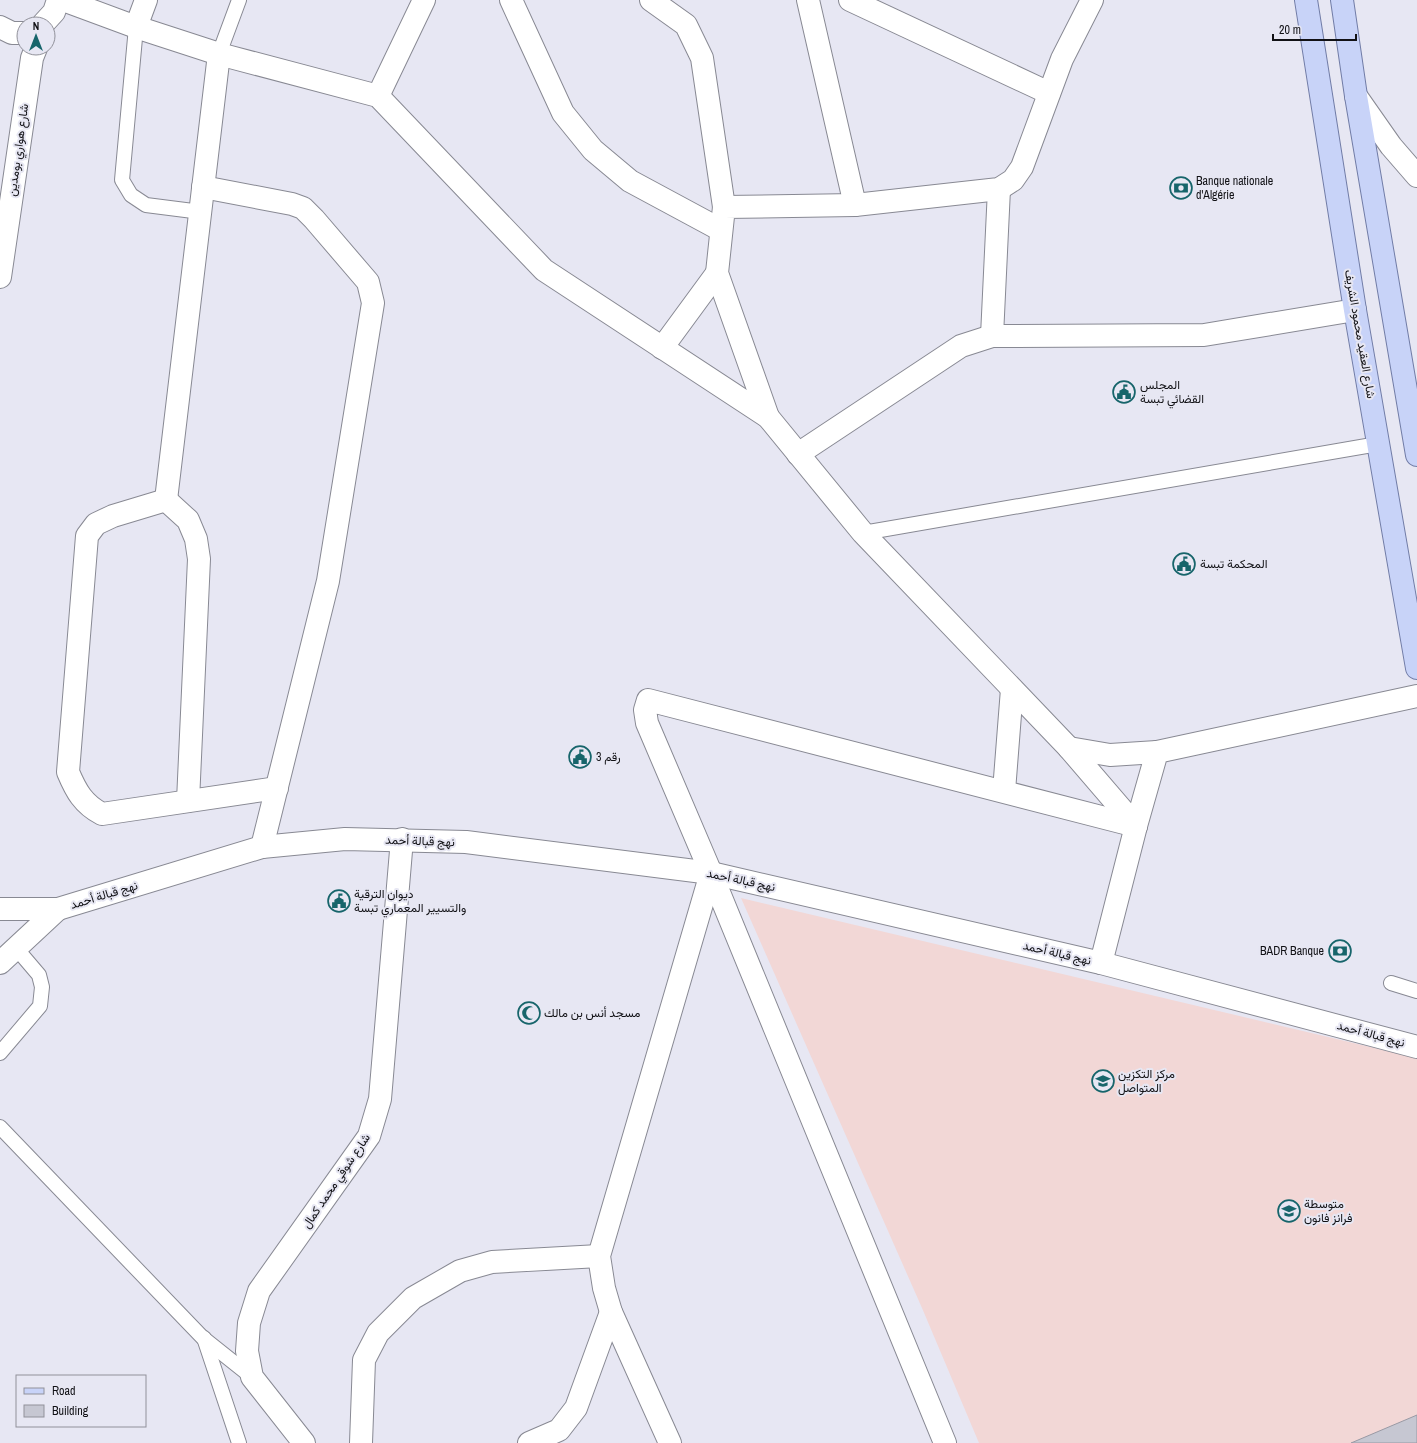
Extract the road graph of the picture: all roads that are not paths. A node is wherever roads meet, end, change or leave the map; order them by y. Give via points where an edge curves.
1 (63, 0) edge
2 (146, 0) edge
3 (239, 0) edge
4 (424, 0) edge
5 (511, 0) edge
6 (651, 0) edge
7 (808, 0) edge
8 (850, 0) edge
9 (1092, 0) edge
10 (1306, 0) edge
11 (1342, 0) edge
12 (136, 26) junction
13 (0, 28) edge
14 (16, 33) edge
15 (219, 54) junction
16 (33, 56) edge
17 (1049, 93) junction
18 (378, 96) junction
19 (1356, 96) junction
20 (1416, 172) edge
21 (203, 187) junction
22 (999, 189) junction
23 (855, 205) junction
24 (724, 207) junction
25 (201, 212) junction
26 (721, 230) junction
27 (717, 273) junction
28 (0, 277) edge
29 (1355, 310) junction
30 (992, 336) junction
31 (662, 348) junction
32 (768, 417) junction
33 (1378, 444) junction
34 (798, 454) junction
35 (1417, 455) edge
36 (166, 500) junction
37 (862, 533) junction
38 (1417, 668) edge
39 (1012, 689) junction
40 (1417, 696) edge
41 (1069, 748) junction
42 (1157, 752) junction
43 (277, 788) junction
44 (1004, 791) junction
45 (188, 801) junction
46 (1136, 826) junction
47 (402, 840) junction
48 (262, 847) junction
49 (711, 873) junction
50 (0, 909) edge
51 (58, 909) junction
52 (16, 948) junction
53 (0, 963) edge
54 (1101, 963) junction
55 (1391, 984) dead end
56 (1417, 991) edge
57 (1417, 1047) edge
58 (0, 1053) edge
59 (0, 1127) edge
60 (599, 1256) junction
61 (611, 1312) junction
62 (203, 1338) junction
63 (252, 1377) junction
64 (239, 1443) edge
65 (304, 1443) edge
66 (362, 1443) edge
67 (529, 1443) edge
68 (670, 1443) edge
69 (945, 1443) edge

1 - 12 street
2 - 12 street
3 - 15 lane
4 - 18 street
5 - 26 street via 564,113 593,150 630,181
6 - 24 street via 686,25 702,58
7 - 23 street
8 - 17 street
9 - 17 street via 1062,59
10 - 29 main road, شارع العقيد محمود الشريف
11 - 19 main road
12 - 15 street
12 - 25 lane via 122,180 131,195 146,205
13 - 14 street
15 - 18 street
15 - 21 street
16 - 28 street, شارع هواري بومدين
17 - 22 street via 1022,167 1013,180
18 - 31 street via 544,270
19 - 20 street via 1391,146
19 - 35 main road
21 - 25 street
21 - 43 street via 304,208 368,282 372,298 328,581
22 - 23 street
22 - 30 street
23 - 24 street
24 - 26 street
25 - 36 street
26 - 27 street
27 - 31 street
27 - 32 street
29 - 30 street via 1204,335
29 - 33 main road, شارع العقيد محمود الشريف
30 - 34 street via 961,346
31 - 32 street
32 - 34 street
33 - 37 lane
33 - 38 main road, شارع العقيد محمود الشريف
34 - 37 street
36 - 45 street via 188,520 196,540 199,559
36 - 45 street via 102,521 96,524 87,536 68,772 77,793 89,807 102,814
37 - 39 street
39 - 41 street
39 - 44 street
40 - 42 street
41 - 42 street via 1110,755
41 - 46 street
42 - 46 street
43 - 45 street
43 - 48 street
44 - 46 street
44 - 49 street via 648,700 645,710 647,723
46 - 54 street
47 - 48 street, نهج قبالة أحمد via 345,840
47 - 49 street, نهج قبالة أحمد via 466,842
47 - 63 street, شارع شوقي محمد كمال via 380,1099 369,1136 259,1291 249,1323 247,1351
48 - 51 street, نهج قبالة أحمد
49 - 54 street, نهج قبالة أحمد
49 - 60 street
49 - 69 street
50 - 51 street, نهج قبالة أحمد
51 - 52 street, نهج قبالة أحمد
52 - 53 street, نهج قبالة أحمد
52 - 58 lane via 38,975 42,987 40,1006
54 - 57 street, نهج قبالة أحمد
55 - 56 lane
59 - 62 lane
60 - 61 street
60 - 66 street via 492,1262 460,1271 413,1298 378,1332 364,1360
61 - 67 street via 576,1408 559,1430
61 - 68 street
62 - 63 lane
62 - 64 lane
63 - 65 street, شارع شوقي محمد كمال

